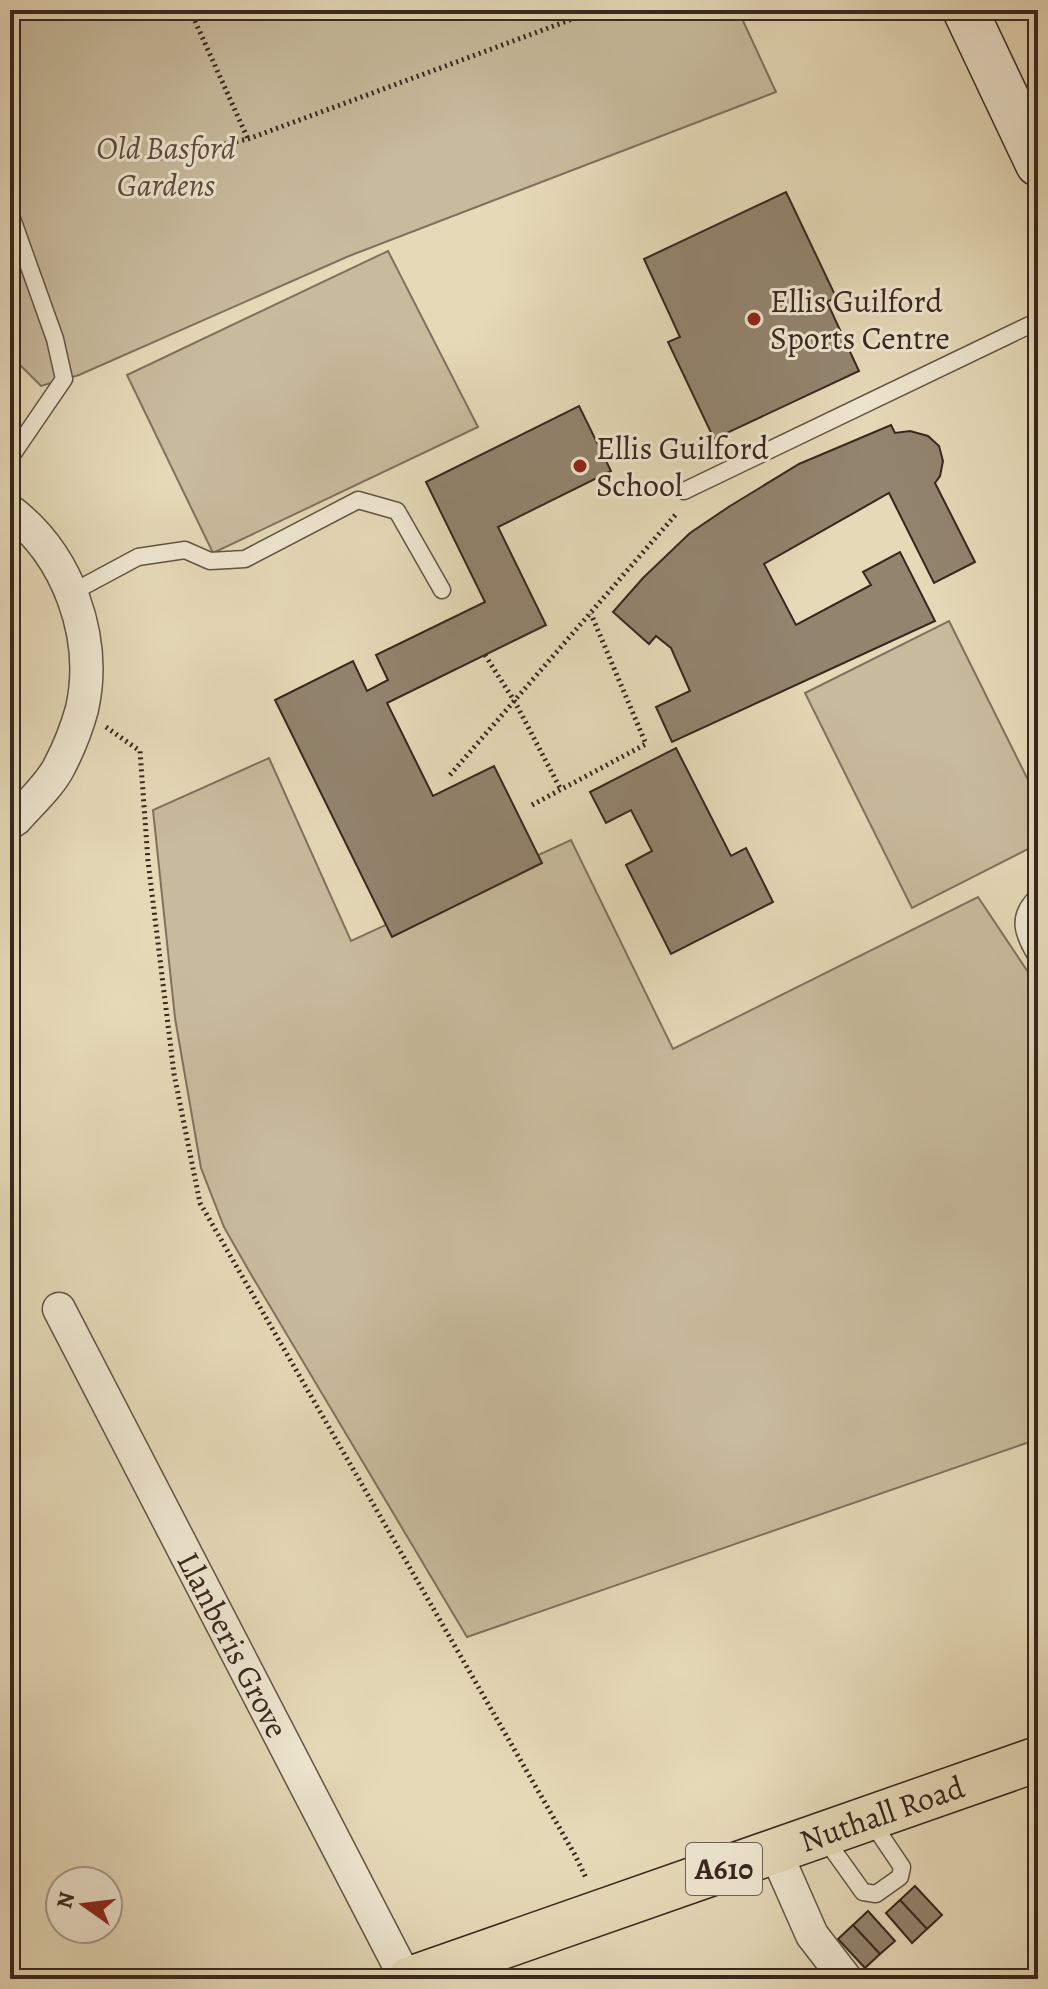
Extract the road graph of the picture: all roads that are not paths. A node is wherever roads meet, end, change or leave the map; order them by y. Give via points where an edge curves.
1 (965, 10) edge
2 (1038, 164) edge
3 (10, 213) edge
4 (1038, 321) edge
5 (10, 458) edge
6 (684, 491) road end
7 (10, 511) edge
8 (442, 590) dead end
9 (71, 593) junction
10 (10, 823) edge
11 (1038, 896) edge
12 (1038, 959) edge
13 (59, 1309) dead end
14 (1038, 1759) edge
15 (870, 1818) junction
16 (823, 1835) junction
17 (775, 1851) junction
18 (408, 1979) edge
19 (846, 1979) edge

1 - 2 street
3 - 5 lane via 64,379
4 - 6 lane
7 - 9 street via 57,562
8 - 9 lane via 397,511 358,500 245,559 210,561 185,550 138,557
9 - 10 street via 86,658 82,709 58,769
11 - 12 lane via 1023,914 1022,926
13 - 18 street, Llanberis Grove
14 - 15 highway, Nuthall Road / A610
15 - 16 highway, Nuthall Road / A610
15 - 16 lane via 902,1867 900,1877 876,1894 863,1892
16 - 17 highway, Nuthall Road / A610
17 - 18 highway, Nuthall Road / A610
17 - 19 street via 812,1935

